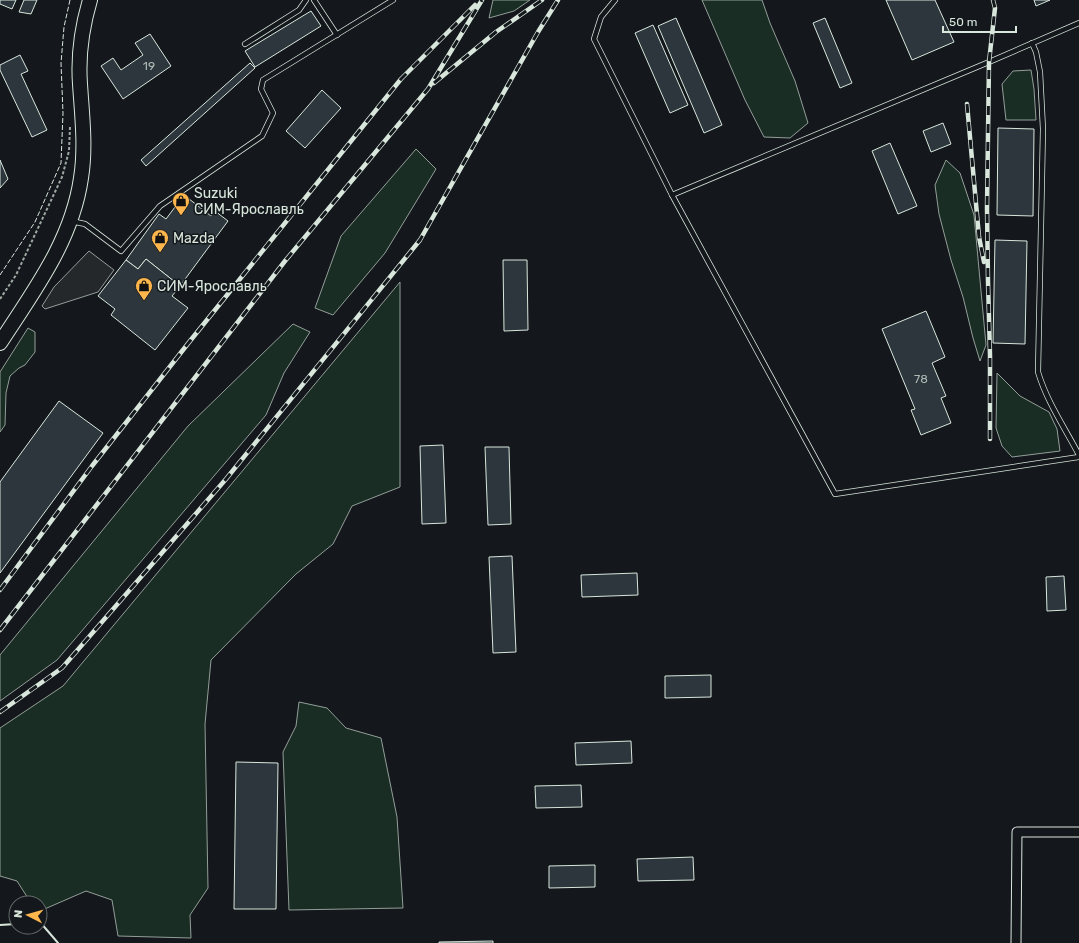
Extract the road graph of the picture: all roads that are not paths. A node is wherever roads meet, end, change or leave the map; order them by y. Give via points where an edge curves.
1 (90, 0) edge
2 (306, 0) edge
3 (314, 0) edge
4 (392, 0) edge
5 (615, 0) edge
6 (1079, 23) edge
7 (337, 35) junction
8 (1032, 43) junction
9 (245, 44) dead end
10 (672, 195) junction
11 (71, 221) junction
12 (0, 343) edge
13 (1079, 456) edge
14 (1079, 832) edge
15 (1016, 943) edge

1 - 11 main road via 81,49 80,82 84,129 82,178
2 - 9 lane via 299,10
3 - 7 lane
4 - 7 lane
5 - 10 lane via 601,17 594,39
6 - 8 lane
7 - 11 lane via 263,80 260,89 273,113 262,136 160,206 121,251 85,224
8 - 10 lane
8 - 13 lane via 1040,72 1043,130 1038,372 1049,400
10 - 13 lane via 835,494
11 - 12 main road via 46,272
14 - 15 street via 1017,832

